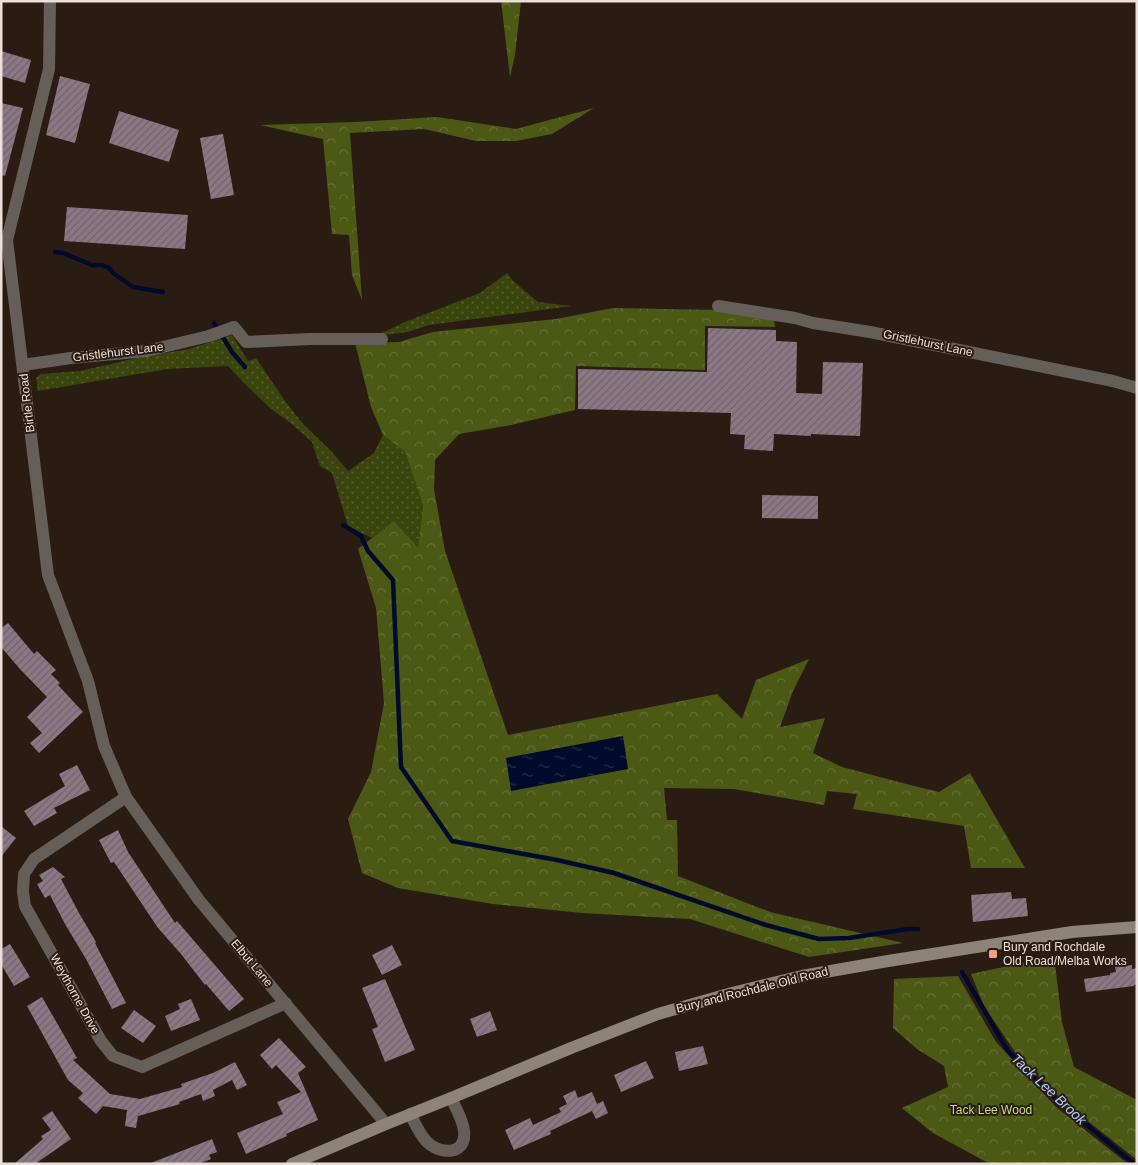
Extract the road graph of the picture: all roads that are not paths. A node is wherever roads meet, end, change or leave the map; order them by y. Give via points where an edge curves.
1 (50, 1) edge
2 (7, 290) edge
3 (718, 306) dead end
4 (382, 339) dead end
5 (23, 365) junction
6 (1137, 388) edge
7 (126, 797) junction
8 (1137, 927) edge
9 (286, 1003) junction
10 (452, 1098) junction
11 (410, 1114) junction
12 (386, 1124) junction
13 (292, 1164) edge

1 - 2 street, Birtle Road via 49,69 8,240
2 - 5 street, Birtle Road
3 - 6 street, Gristlehurst Lane via 870,332
4 - 5 street, Gristlehurst Lane via 246,342 234,326 214,335 146,351
5 - 7 street, Birtle Road via 48,575 88,681 104,746
7 - 9 street, Elbut Lane via 199,900
7 - 9 street, Weythorne Drive via 34,859 24,874 25,906 101,1041 113,1056 142,1067
8 - 10 main road, Bury and Rochdale Old Road via 1072,932 888,961 802,976 732,993 658,1014
9 - 12 street, Elbut Lane
10 - 11 main road, Bury and Rochdale Old Road
10 - 11 street via 464,1130 461,1146 455,1150 444,1152 426,1142
11 - 12 main road, Bury and Rochdale Old Road
12 - 13 main road, Bury and Rochdale Old Road

